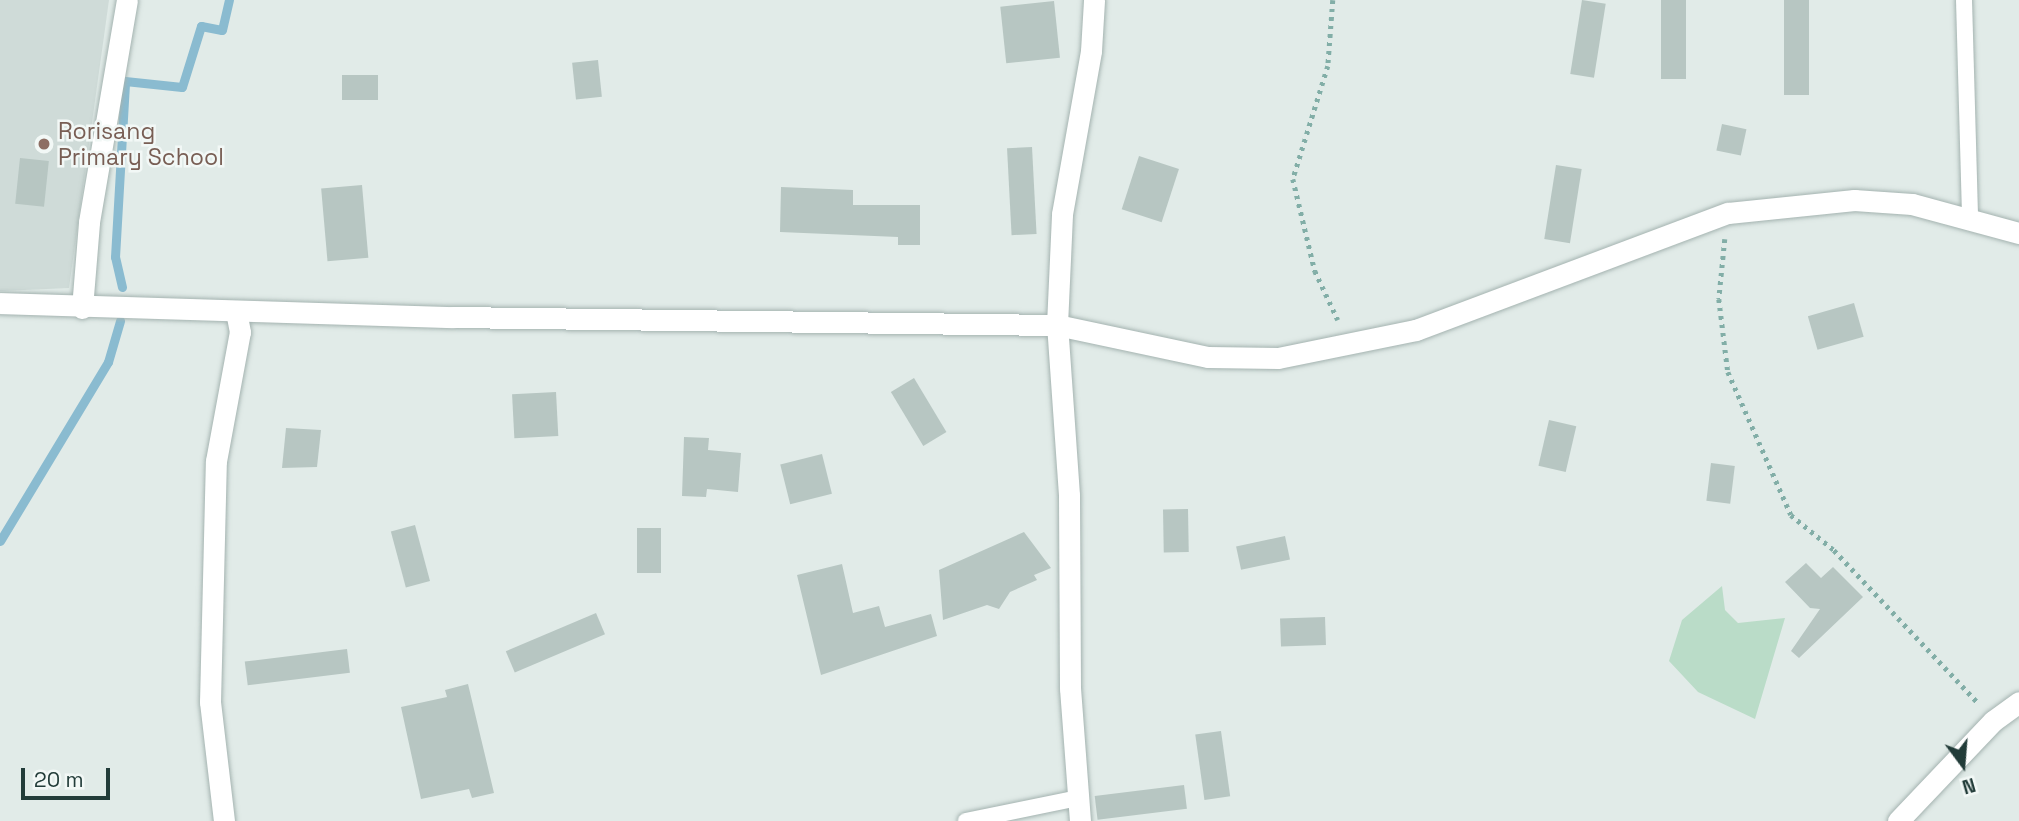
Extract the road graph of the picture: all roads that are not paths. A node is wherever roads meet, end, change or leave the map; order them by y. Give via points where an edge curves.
1 (127, 0) edge
2 (1094, 0) edge
3 (1964, 0) edge
4 (1970, 221) junction
5 (2019, 233) edge
6 (0, 303) edge
7 (82, 308) junction
8 (236, 312) junction
9 (1057, 325) junction
10 (2019, 702) edge
11 (1078, 798) junction
12 (224, 821) edge
13 (966, 821) edge
14 (1080, 821) edge
15 (1898, 821) edge

1 - 7 street via 89,222
2 - 9 street via 1091,51 1062,214
3 - 4 lane
4 - 5 street
4 - 9 street via 1912,204 1854,200 1728,213 1416,330 1278,358 1208,357
6 - 7 street
7 - 8 street
8 - 9 street
8 - 12 street via 240,332 216,461 210,702
9 - 11 street via 1069,495 1070,688
10 - 15 street via 1993,721
11 - 13 lane
11 - 14 street

